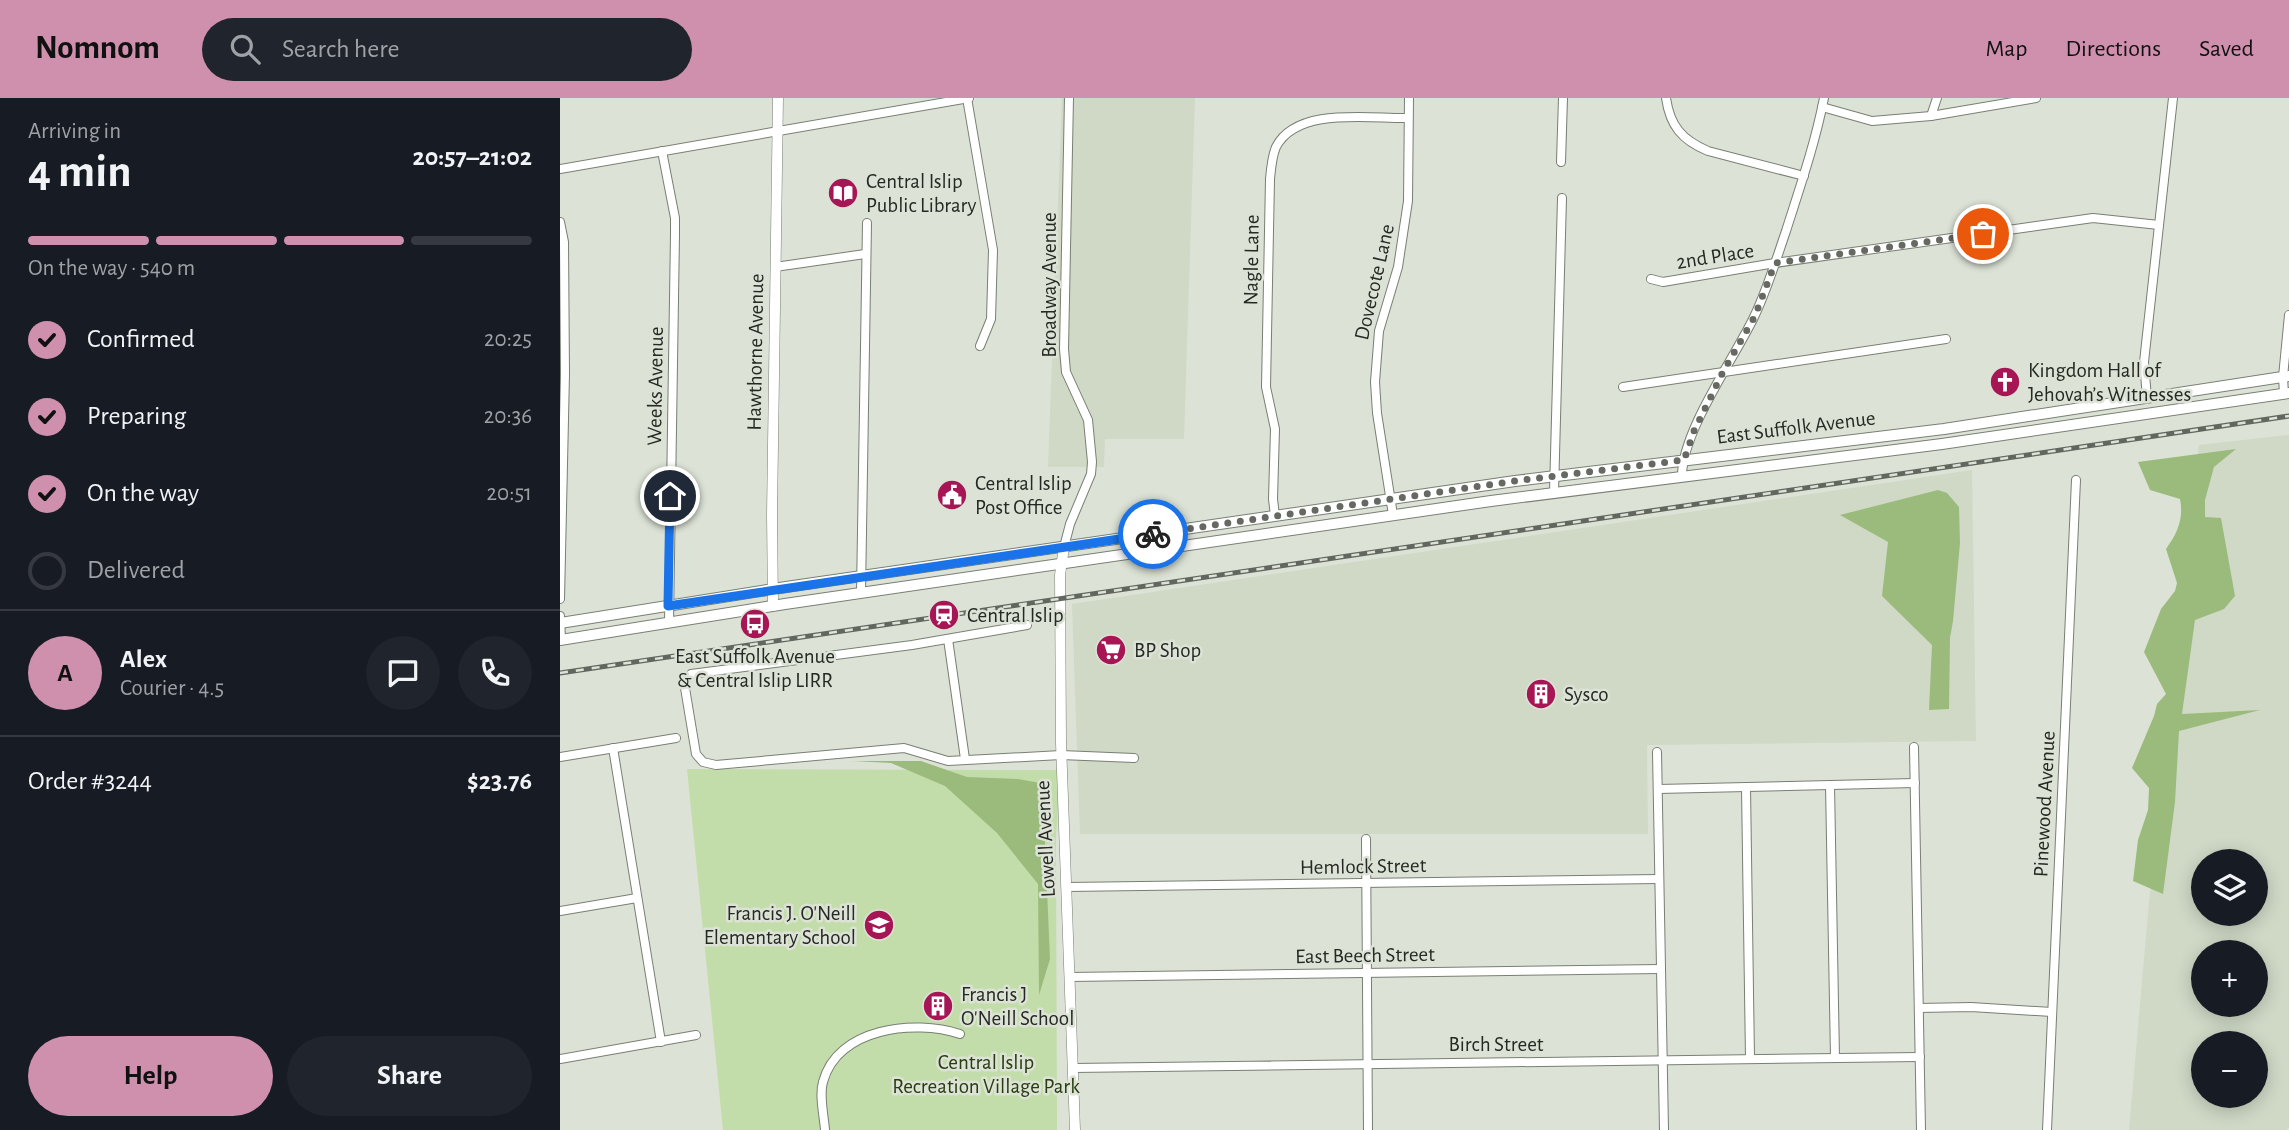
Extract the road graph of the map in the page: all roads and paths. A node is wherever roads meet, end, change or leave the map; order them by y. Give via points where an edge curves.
1 (778, 98) edge
2 (968, 98) edge
3 (1069, 98) edge
4 (1409, 98) edge
5 (1563, 98) edge
6 (1666, 98) edge
7 (1937, 98) edge
8 (2036, 98) edge
9 (2173, 98) edge
10 (1823, 103) edge
11 (1931, 116) junction
12 (1408, 118) junction
13 (778, 131) junction
14 (662, 151) junction
15 (1561, 162) dead end
16 (560, 169) edge
17 (1804, 176) junction
18 (1562, 198) dead end
19 (560, 222) edge
20 (867, 223) dead end
21 (2159, 225) junction
22 (865, 254) junction
23 (1775, 263) junction
24 (775, 267) junction
25 (1651, 279) dead end
26 (2289, 315) edge
27 (1946, 339) dead end
28 (980, 346) dead end
29 (1723, 372) junction
30 (2286, 377) edge
31 (1623, 387) dead end
32 (2286, 393) edge
33 (2147, 398) junction
34 (1684, 460) junction
35 (1555, 475) junction
36 (1682, 476) junction
37 (2076, 480) dead end
38 (1554, 492) junction
39 (1390, 499) junction
40 (1393, 515) junction
41 (1275, 516) junction
42 (1064, 547) junction
43 (1060, 564) junction
44 (861, 576) junction
45 (772, 590) junction
46 (861, 593) junction
47 (560, 600) edge
48 (668, 606) junction
49 (773, 606) junction
50 (560, 616) edge
51 (669, 622) junction
52 (560, 623) edge
53 (1027, 625) dead end
54 (948, 639) junction
55 (560, 640) edge
56 (676, 738) dead end
57 (1914, 747) dead end
58 (613, 748) junction
59 (1657, 752) dead end
60 (1061, 755) junction
61 (560, 757) edge
62 (1134, 758) dead end
63 (965, 759) junction
64 (1915, 783) junction
65 (1830, 785) junction
66 (1745, 787) junction
67 (1658, 789) junction
68 (1366, 839) dead end
69 (1659, 879) junction
70 (1367, 883) junction
71 (1067, 887) junction
72 (637, 898) junction
73 (560, 911) edge
74 (1661, 969) junction
75 (1368, 972) junction
76 (1069, 977) junction
77 (1919, 1008) junction
78 (2052, 1012) junction
79 (960, 1034) dead end
80 (696, 1035) dead end
81 (661, 1042) junction
82 (1920, 1057) junction
83 (1835, 1058) junction
84 (560, 1059) edge
85 (1750, 1059) junction
86 (1663, 1060) junction
87 (1368, 1063) junction
88 (1073, 1068) junction
89 (825, 1130) edge
90 (1075, 1130) edge
91 (1368, 1130) edge
92 (1664, 1130) edge
93 (1921, 1130) edge
94 (2047, 1130) edge

1 - 13 street, Hawthorne Avenue
2 - 13 street
2 - 28 street via 993,250 991,319
3 - 42 street, Broadway Avenue via 1064,349 1066,372 1088,419 1092,462
4 - 12 street, Dovecote Lane
5 - 15 street
6 - 17 street via 1672,122 1693,145
7 - 11 street
8 - 11 street
9 - 21 street
10 - 11 street via 1872,121
10 - 17 street
12 - 39 street, Dovecote Lane via 1406,220 1376,353 1377,413
12 - 41 street, Nagle Lane via 1317,119 1290,131 1277,145 1269,178 1266,387 1275,429
13 - 14 street
13 - 24 street, Hawthorne Avenue
14 - 16 street
14 - 48 street, Weeks Avenue via 676,234
17 - 23 street
18 - 35 street
19 - 47 street via 565,374
20 - 22 street
21 - 23 street, 2nd Place via 2093,218
21 - 33 street via 2144,362
22 - 24 street
22 - 44 street
23 - 25 street, 2nd Place via 1663,282
23 - 29 street via 1755,316
24 - 45 street, Hawthorne Avenue
26 - 30 street
27 - 29 street
29 - 31 street
29 - 34 street
30 - 32 street
30 - 33 main road, East Suffolk Avenue
32 - 36 main road, East Suffolk Avenue via 1942,444
33 - 34 main road, East Suffolk Avenue
34 - 35 main road, East Suffolk Avenue
34 - 36 street
35 - 38 street
35 - 39 main road, East Suffolk Avenue
36 - 38 main road, East Suffolk Avenue
37 - 78 street, Pinewood Avenue
38 - 40 main road, East Suffolk Avenue
39 - 40 street, Dovecote Lane
39 - 41 main road, East Suffolk Avenue
40 - 43 main road, East Suffolk Avenue
41 - 42 main road, East Suffolk Avenue
42 - 43 street, Lowell Avenue
42 - 44 main road, East Suffolk Avenue
43 - 46 main road, East Suffolk Avenue
43 - 60 street, Lowell Avenue
44 - 45 main road, East Suffolk Avenue
44 - 46 street
45 - 48 main road, East Suffolk Avenue
45 - 49 street, Hawthorne Avenue
46 - 49 main road, East Suffolk Avenue
48 - 51 street, Weeks Avenue
48 - 52 main road, East Suffolk Avenue
49 - 51 main road, East Suffolk Avenue
50 - 52 street
51 - 55 main road, East Suffolk Avenue
52 - 55 street
53 - 54 street
54 - 63 street
54 - 63 street via 697,673 684,682 696,754 703,762 716,765 904,748 948,761
56 - 58 street
57 - 64 street
58 - 61 street
58 - 72 street
59 - 67 street
60 - 62 street
60 - 63 street
60 - 71 street, Lowell Avenue
64 - 65 street
64 - 77 street
65 - 66 street
65 - 83 street
66 - 67 street
66 - 85 street
67 - 69 street
68 - 70 street
69 - 70 street, Hemlock Street
69 - 74 street
70 - 71 street, Hemlock Street
70 - 75 street
71 - 76 street, Lowell Avenue
72 - 73 street
72 - 81 street
74 - 75 street, East Beech Street
74 - 86 street
75 - 76 street, East Beech Street
75 - 87 street
76 - 88 street, Lowell Avenue
77 - 78 street
77 - 82 street
78 - 94 street, Pinewood Avenue
79 - 89 street via 880,1030 852,1043 831,1059 822,1085
80 - 81 street
81 - 84 street
82 - 83 street, Birch Street
82 - 93 street
83 - 85 street, Birch Street
85 - 86 street, Birch Street
86 - 87 street, Birch Street
86 - 92 street
87 - 88 street, Birch Street
87 - 91 street
88 - 90 street, Lowell Avenue

